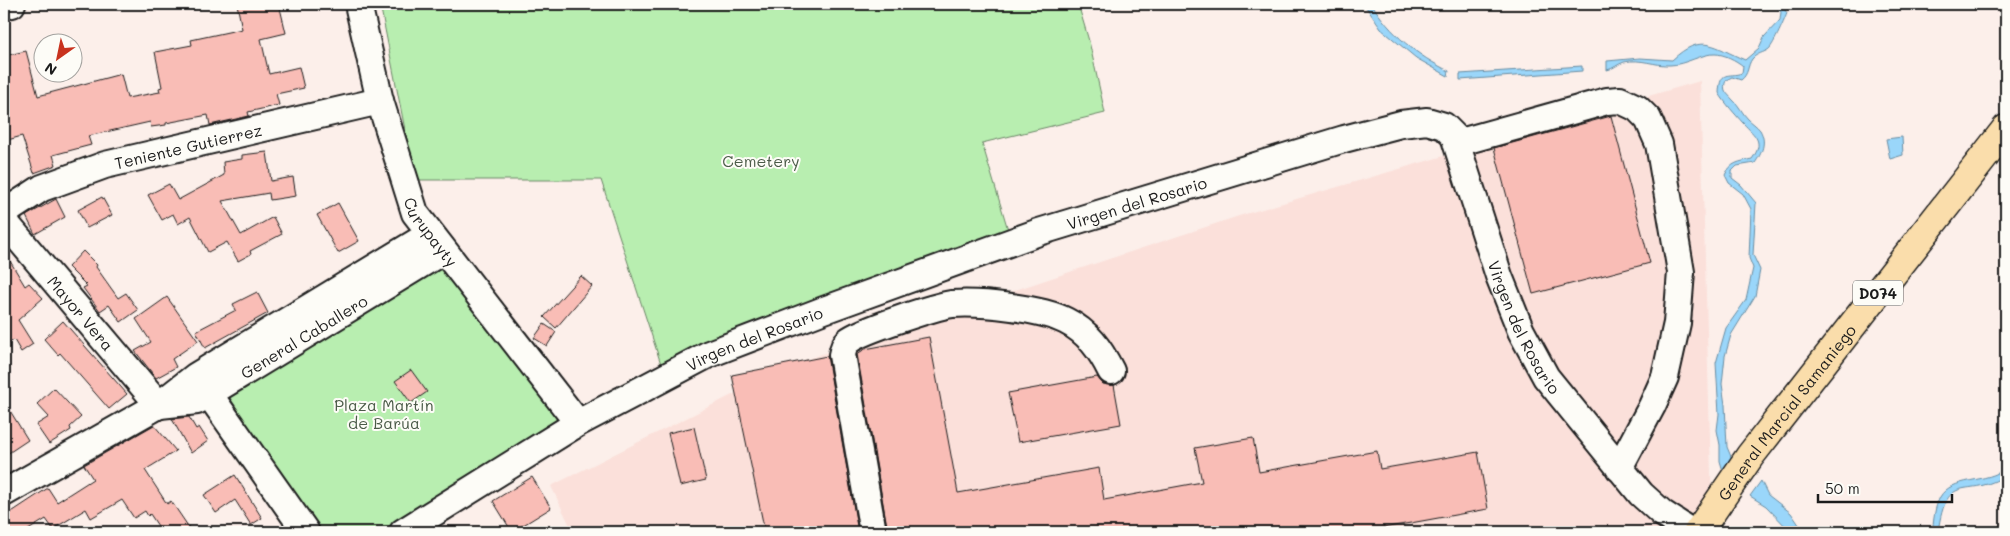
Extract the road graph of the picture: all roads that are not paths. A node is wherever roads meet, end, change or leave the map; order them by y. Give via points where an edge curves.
1 (12, 4) edge
2 (358, 4) edge
3 (4, 5) edge
4 (380, 101) junction
5 (2006, 129) edge
6 (1457, 143) junction
7 (4, 213) edge
8 (4, 221) edge
9 (436, 243) junction
10 (1110, 371) dead end
11 (197, 389) junction
12 (159, 405) junction
13 (578, 424) junction
14 (1619, 468) junction
15 (4, 493) edge
16 (290, 532) edge
17 (306, 532) edge
18 (403, 532) edge
19 (439, 532) edge
20 (873, 532) edge
21 (1691, 532) edge
22 (1698, 532) edge

1 - 3 street
2 - 4 street, Curupayty
4 - 7 street, Teniente Gutierrez via 106,164 42,188
4 - 9 street, Curupayty via 415,213
5 - 22 main road, General Marcial Samaniego / D074 via 1750,456
6 - 13 street, Virgen del Rosario via 1450,130 1437,123 1402,124 1039,232 710,354
6 - 14 street, Virgen del Rosario via 1499,276 1521,331 1546,377
6 - 14 street via 1607,101 1620,100 1637,108 1648,119 1659,144 1680,272 1678,323 1664,377
8 - 12 street, Mayor Vera
9 - 11 street, General Caballero
9 - 13 street, Curupayty
10 - 20 street via 1093,340 1079,328 1054,316 1008,307 951,304 880,326 849,340 842,355
11 - 12 street, General Caballero
11 - 16 street
11 - 17 street
12 - 15 street, General Caballero
13 - 18 street, Virgen del Rosario
14 - 21 street, Virgen del Rosario via 1662,513
18 - 19 street

